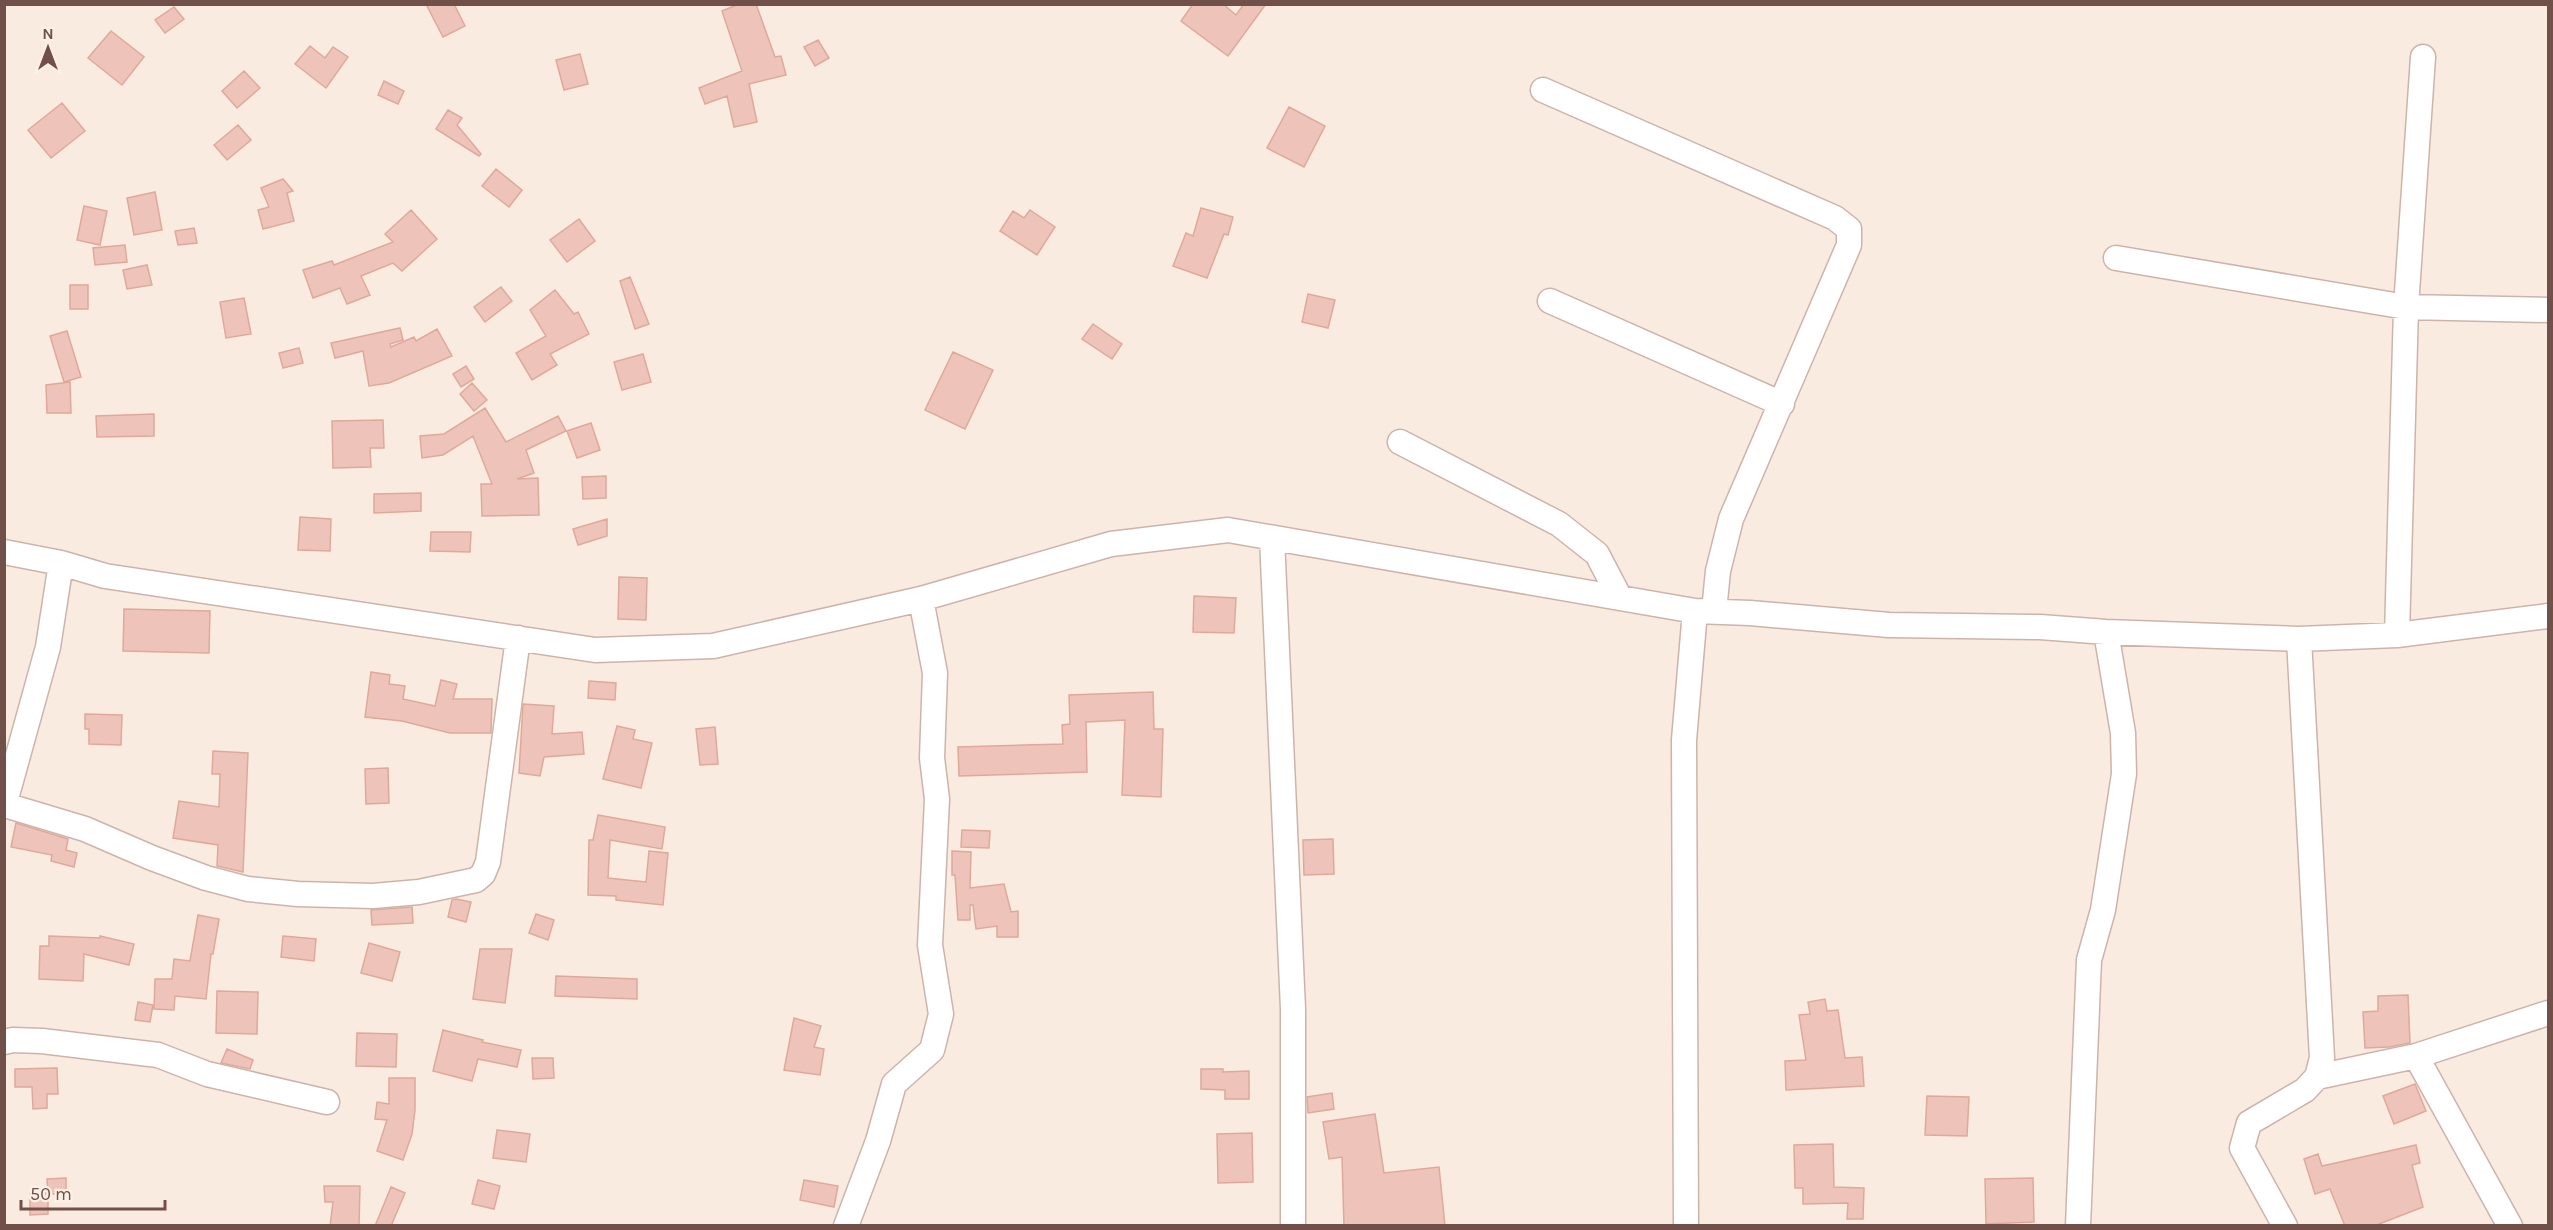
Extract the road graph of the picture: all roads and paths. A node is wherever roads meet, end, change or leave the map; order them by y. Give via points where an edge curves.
1 (2423, 57) dead end
2 (1543, 90) dead end
3 (2116, 258) dead end
4 (1550, 302) dead end
5 (2406, 307) junction
6 (2548, 310) edge
7 (1782, 404) junction
8 (1400, 442) dead end
9 (1272, 538) junction
10 (4, 552) edge
11 (61, 563) junction
12 (1620, 598) junction
13 (921, 599) junction
14 (1704, 611) junction
15 (2548, 616) edge
16 (2106, 632) junction
17 (2397, 635) junction
18 (518, 638) junction
19 (2299, 639) junction
20 (5, 805) edge
21 (2548, 1013) edge
22 (4, 1042) edge
23 (2416, 1056) junction
24 (2317, 1077) junction
25 (327, 1102) dead end
26 (846, 1226) edge
27 (1293, 1226) edge
28 (1686, 1226) edge
29 (2078, 1226) edge
30 (2285, 1226) edge
31 (2510, 1226) edge

1 - 5 street
2 - 7 street via 1834,218 1849,229 1849,245
3 - 5 street
4 - 7 street
5 - 6 street
5 - 17 street
7 - 14 street via 1731,519
8 - 12 street via 1559,524 1597,554
9 - 12 street
9 - 13 street via 1228,530 1111,544
9 - 27 street via 1293,1009
10 - 11 street
11 - 18 street via 105,576
11 - 20 street via 48,646
12 - 14 street
13 - 18 street via 713,646 595,650
13 - 26 street via 935,673 932,759 937,799 930,945 940,1014 932,1050 894,1084 878,1141
14 - 16 street via 1889,626 2040,627
14 - 28 street via 1684,740
15 - 17 street
16 - 19 street
16 - 29 street via 2123,733 2124,774 2103,910 2089,960
17 - 19 street
18 - 20 street via 488,862 476,880 419,892 373,896 248,889 206,878 85,829
19 - 24 street via 2322,1058
21 - 23 street
22 - 25 street via 42,1041 158,1055 207,1074
23 - 24 street
23 - 31 street
24 - 30 street via 2306,1090 2249,1123 2242,1148

